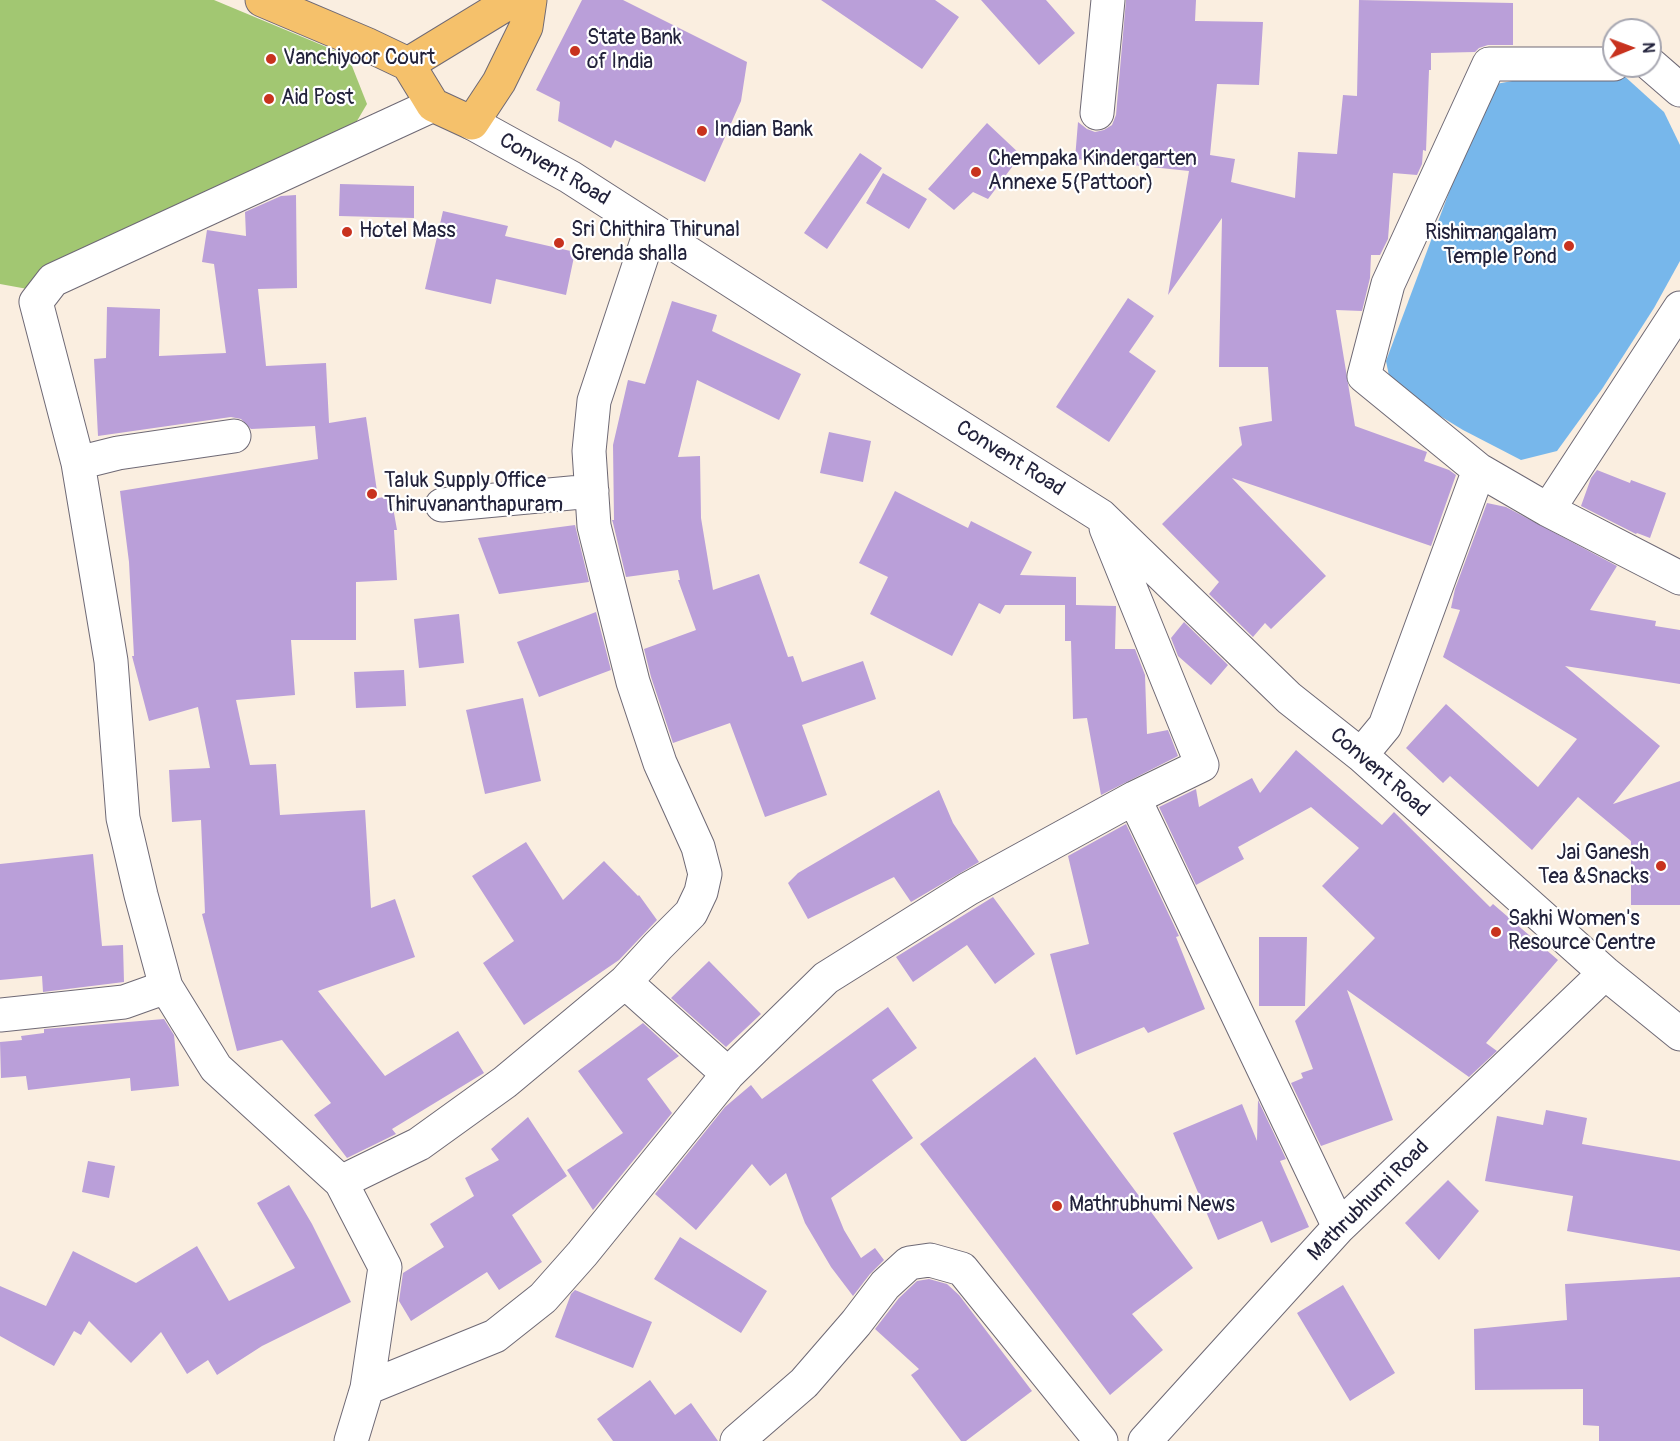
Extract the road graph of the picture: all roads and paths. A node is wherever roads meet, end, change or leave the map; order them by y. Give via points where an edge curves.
1 (262, 0) edge
2 (513, 0) edge
3 (530, 0) edge
4 (1108, 0) edge
5 (408, 64) junction
6 (1602, 64) edge
7 (1662, 74) edge
8 (1680, 90) edge
9 (433, 105) junction
10 (1097, 113) dead end
11 (472, 123) junction
12 (651, 229) junction
13 (1680, 308) edge
14 (234, 436) dead end
15 (78, 463) junction
16 (1479, 470) junction
17 (592, 491) junction
18 (442, 505) dead end
19 (1548, 510) junction
20 (1101, 516) junction
21 (1680, 578) edge
22 (1361, 754) junction
23 (1134, 798) junction
24 (1605, 973) junction
25 (626, 982) junction
26 (166, 987) junction
27 (0, 1015) edge
28 (1680, 1034) edge
29 (728, 1074) junction
30 (341, 1182) junction
31 (1339, 1227) junction
32 (367, 1388) junction
33 (351, 1441) edge
34 (737, 1441) edge
35 (1101, 1441) edge
36 (1145, 1441) edge

1 - 5 main road
2 - 5 main road
3 - 11 main road via 526,27 499,82
4 - 10 street
5 - 9 main road
6 - 16 street via 1489,64 1388,284 1364,376
7 - 8 street
9 - 11 main road, Convent Road
9 - 15 street via 52,280 36,302
11 - 12 street, Convent Road via 570,177
12 - 17 street via 594,401 589,451
12 - 20 street, Convent Road
13 - 19 street
14 - 15 street via 118,453
15 - 26 street via 111,661 123,818
16 - 19 street
16 - 22 street via 1385,726
17 - 18 street
17 - 25 street via 594,526 633,682 660,763 698,847 705,874 691,913
19 - 21 street
20 - 22 street, Convent Road via 1289,698
20 - 23 street via 1202,765
22 - 24 street, Convent Road
23 - 29 street via 968,889 826,978
23 - 31 street
24 - 28 street, Convent Road
24 - 31 street, Mathrubhumi Road
25 - 29 street
25 - 30 street via 505,1082 419,1144
26 - 27 street via 124,1002
26 - 30 street via 216,1068
29 - 32 street via 543,1298 495,1336
30 - 32 street via 385,1267
31 - 36 street, Mathrubhumi Road
32 - 33 street
34 - 35 street via 804,1383 885,1285 909,1263 930,1260 963,1269

